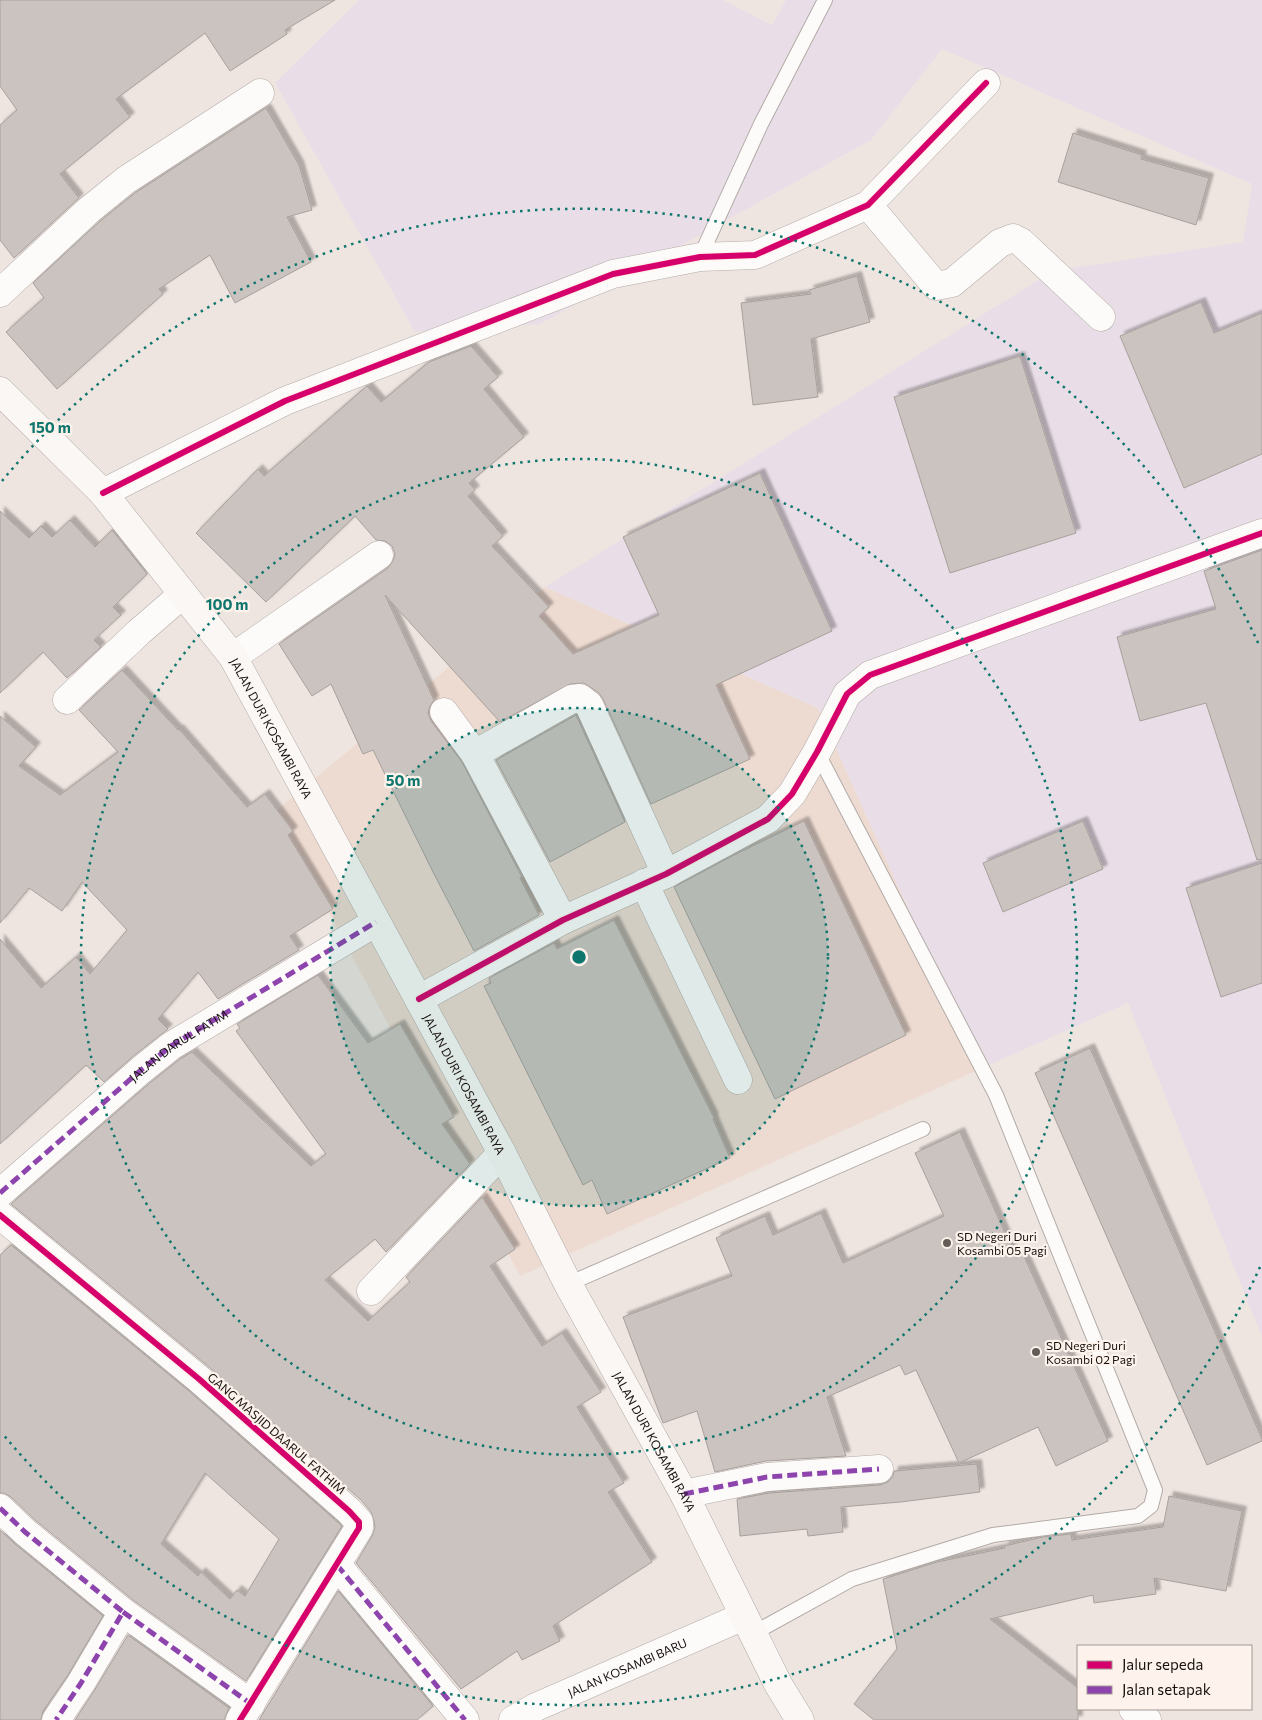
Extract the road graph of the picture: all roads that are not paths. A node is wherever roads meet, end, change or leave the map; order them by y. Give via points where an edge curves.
1 (825, 0) edge
2 (986, 83) dead end
3 (260, 93) dead end
4 (868, 205) junction
5 (700, 257) junction
6 (0, 292) edge
7 (1101, 317) dead end
8 (0, 391) edge
9 (103, 493) junction
10 (1262, 533) edge
11 (379, 555) dead end
12 (182, 594) junction
13 (233, 657) junction
14 (67, 700) dead end
15 (444, 712) dead end
16 (817, 752) junction
17 (474, 754) junction
18 (655, 878) junction
19 (563, 920) junction
20 (376, 922) junction
21 (419, 999) junction
22 (738, 1080) dead end
23 (923, 1129) dead end
24 (502, 1153) junction
25 (0, 1193) edge
26 (0, 1215) edge
27 (568, 1284) junction
28 (371, 1291) dead end
29 (879, 1469) dead end
30 (684, 1494) junction
31 (0, 1508) edge
32 (337, 1565) junction
33 (123, 1612) junction
34 (748, 1625) junction
35 (1134, 1710) edge
36 (245, 1712) edge
37 (56, 1720) edge
38 (465, 1720) edge
39 (513, 1720) edge
40 (800, 1720) edge
41 (1147, 1720) edge

1 - 5 lane
2 - 4 street
3 - 6 street via 126,180
4 - 5 street via 755,255
4 - 7 street via 936,286 952,283 1000,243 1012,238 1021,242
5 - 9 street via 613,274 285,401
8 - 9 main road, JALAN DURI KOSAMBI RAYA
9 - 12 main road, JALAN DURI KOSAMBI RAYA
10 - 16 street via 870,675 846,694
11 - 13 street
12 - 13 main road, JALAN DURI KOSAMBI RAYA
12 - 14 street
13 - 20 main road, JALAN DURI KOSAMBI RAYA
15 - 17 street
16 - 18 street via 792,794 768,819
16 - 34 lane via 996,1095 1155,1490 1151,1506 1138,1516 993,1534 852,1579
17 - 18 street via 572,699 580,698 589,704
17 - 19 street
18 - 19 street
18 - 22 street
19 - 21 street
20 - 21 main road, JALAN DURI KOSAMBI RAYA
20 - 25 street, JALAN DARUL FATIM via 171,1046
21 - 24 main road, JALAN DURI KOSAMBI RAYA
23 - 27 lane
24 - 27 main road, JALAN DURI KOSAMBI RAYA
24 - 28 street
26 - 32 street, GANG MASJID DAARUL FATHIM via 199,1379 349,1510 359,1522 359,1528
27 - 30 main road, JALAN DURI KOSAMBI RAYA
29 - 30 street via 767,1477
30 - 34 main road, JALAN DURI KOSAMBI RAYA
31 - 33 street via 24,1532
32 - 36 street, GANG MASJID DAARUL FATHIM
32 - 38 street
33 - 36 street
33 - 37 street
34 - 39 street, JALAN KOSAMBI BARU via 536,1707
34 - 40 main road, JALAN DURI KOSAMBI RAYA
35 - 41 street

